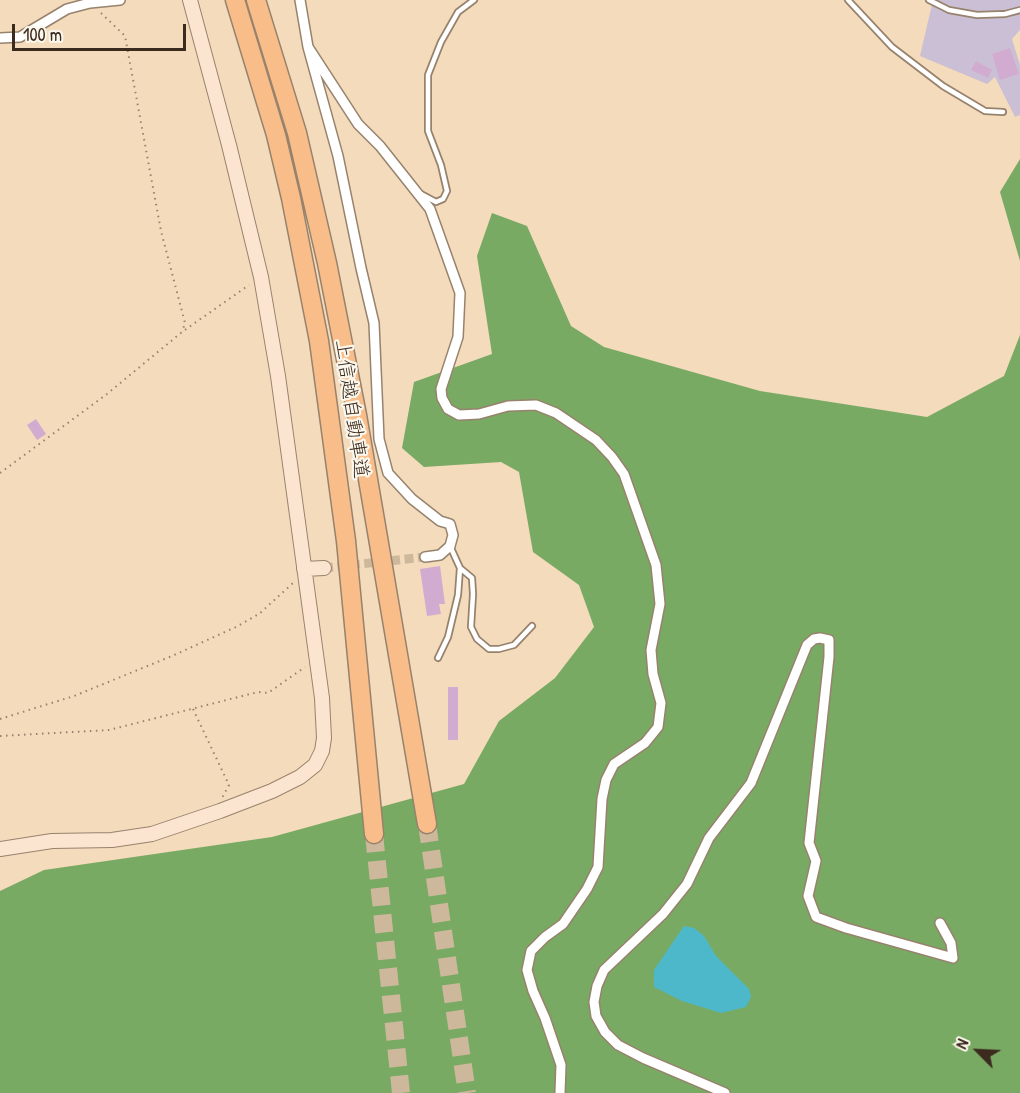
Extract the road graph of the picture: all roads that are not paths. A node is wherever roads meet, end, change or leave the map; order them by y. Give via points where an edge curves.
1 (120, 0) edge
2 (190, 0) edge
3 (235, 0) edge
4 (256, 0) edge
5 (300, 0) edge
6 (474, 0) edge
7 (848, 0) edge
8 (929, 0) edge
9 (1020, 10) edge
10 (0, 38) edge
11 (308, 47) junction
12 (1003, 112) dead end
13 (416, 191) junction
14 (450, 546) junction
15 (425, 557) tunnel mouth
16 (324, 568) tunnel mouth
17 (459, 568) junction
18 (304, 569) junction
19 (532, 626) dead end
20 (438, 658) dead end
21 (427, 824) tunnel mouth
22 (374, 834) tunnel mouth
23 (0, 849) edge
24 (940, 923) dead end
25 (560, 1093) edge
26 (725, 1093) edge

1 - 10 street via 67,9 20,37
2 - 18 street via 261,277
3 - 22 highway, 上信越自動車道 via 276,135 319,341 346,541
4 - 21 highway, 上信越自動車道 via 297,133 331,284
5 - 11 street
6 - 13 lane via 459,12 428,75 428,131 447,191 436,202
7 - 12 lane via 892,47 943,86 985,111
8 - 9 lane via 949,10 977,15
11 - 13 street via 358,124
11 - 14 street via 338,156 374,323 379,438 388,473 412,499 450,524
13 - 25 street via 430,209 460,293 458,337 441,389 448,409 459,415 536,405 556,413 596,440 624,474 656,565 660,604 651,650 661,703 657,727 645,743 614,764 602,799 598,867 562,924 531,951 527,970 561,1065
14 - 15 street via 440,555
14 - 17 lane
16 - 18 street
17 - 19 lane via 472,578 471,627 489,649 514,645
17 - 20 lane via 458,595 448,637
18 - 23 street via 324,738 315,765 272,791 152,834
24 - 26 street via 951,943 953,958 816,917 808,896 816,861 808,843 830,657 829,640 814,639 807,645 751,783 709,838 687,884 663,914 604,970 597,986 596,1016 618,1045

